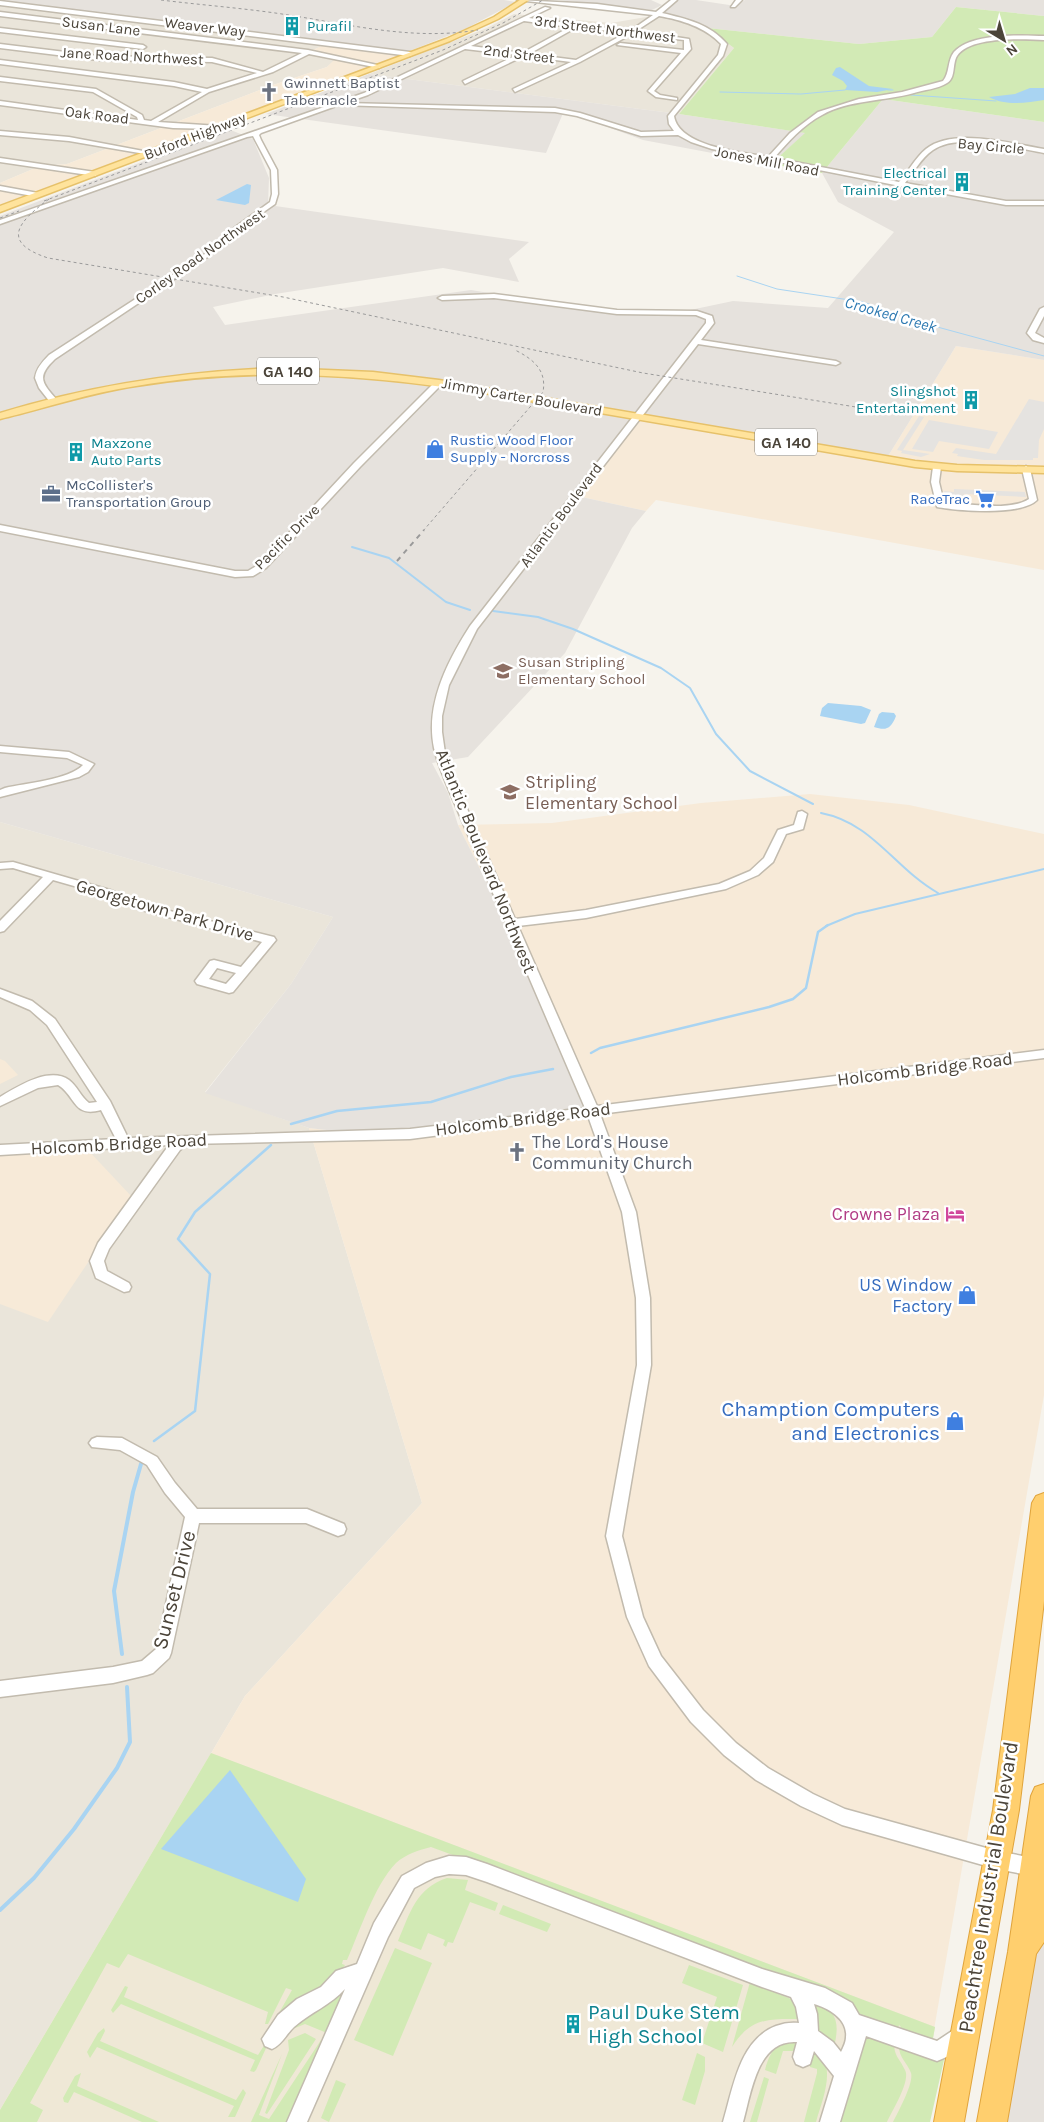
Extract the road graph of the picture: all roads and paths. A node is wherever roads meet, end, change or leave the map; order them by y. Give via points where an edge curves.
1 (520, 0) edge
2 (525, 0) edge
3 (674, 0) edge
4 (738, 0) edge
5 (0, 3) edge
6 (734, 6) dead end
7 (547, 8) dead end
8 (0, 14) edge
9 (658, 15) junction
10 (521, 19) junction
11 (575, 26) junction
12 (0, 30) edge
13 (632, 32) junction
14 (167, 35) junction
15 (1044, 38) edge
16 (156, 40) dead end
17 (150, 43) dead end
18 (620, 45) dead end
19 (0, 46) edge
20 (144, 47) junction
21 (463, 47) junction
22 (639, 47) junction
23 (308, 52) junction
24 (685, 52) junction
25 (410, 54) junction
26 (629, 54) dead end
27 (522, 55) junction
28 (132, 59) junction
29 (576, 61) junction
30 (0, 62) edge
31 (379, 66) junction
32 (131, 68) dead end
33 (125, 72) dead end
34 (262, 73) junction
35 (119, 77) junction
36 (0, 79) edge
37 (465, 82) dead end
38 (100, 87) junction
39 (515, 90) dead end
40 (207, 91) junction
41 (675, 99) junction
42 (0, 103) edge
43 (340, 105) junction
44 (668, 108) dead end
45 (141, 121) junction
46 (152, 123) junction
47 (194, 126) junction
48 (664, 126) dead end
49 (216, 127) junction
50 (201, 133) junction
51 (678, 133) junction
52 (0, 134) edge
53 (257, 134) junction
54 (671, 134) junction
55 (1044, 151) edge
56 (151, 153) junction
57 (0, 160) edge
58 (771, 160) junction
59 (94, 174) junction
60 (898, 186) junction
61 (0, 188) edge
62 (38, 195) junction
63 (1041, 205) edge
64 (0, 210) edge
65 (0, 222) edge
66 (442, 298) dead end
67 (1044, 309) edge
68 (696, 341) junction
69 (1044, 341) edge
70 (836, 364) dead end
71 (439, 383) junction
72 (53, 400) junction
73 (0, 416) edge
74 (635, 417) junction
75 (937, 467) junction
76 (1026, 469) junction
77 (1044, 470) edge
78 (0, 528) edge
79 (486, 612) joint
80 (0, 750) edge
81 (0, 794) edge
82 (802, 814) dead end
83 (0, 866) edge
84 (50, 877) junction
85 (512, 923) junction
86 (0, 928) edge
87 (244, 971) dead end
88 (0, 993) edge
89 (1044, 1054) edge
90 (0, 1102) edge
91 (105, 1104) junction
92 (592, 1111) junction
93 (184, 1140) junction
94 (124, 1144) junction
95 (0, 1150) edge
96 (124, 1287) dead end
97 (97, 1443) dead end
98 (1044, 1503) edge
99 (192, 1516) junction
100 (338, 1529) dead end
101 (0, 1689) edge
102 (1043, 1811) edge
103 (997, 1860) junction
104 (1040, 1869) edge
105 (1044, 1915) edge
106 (1022, 1952) junction
107 (363, 1971) junction
108 (797, 1989) junction
109 (853, 2022) junction
110 (965, 2032) junction
111 (808, 2036) junction
112 (272, 2039) dead end
113 (802, 2057) dead end
114 (845, 2074) junction
115 (297, 2122) edge
116 (733, 2122) edge
117 (830, 2122) edge
118 (949, 2122) edge
119 (992, 2122) edge

1 - 2 street
2 - 9 street
2 - 25 main road, Buford Highway via 477,27
3 - 9 street
4 - 6 street
5 - 25 street, Weaver Way
7 - 10 street
8 - 14 street, Susan Lane
9 - 13 street
9 - 41 street via 698,28 710,36 716,46 714,53
9 - 51 street via 705,27 718,35 724,44 720,57 672,113 671,124
10 - 11 street, 3rd Street Northwest
10 - 21 street
11 - 13 street, 3rd Street Northwest
11 - 27 street
12 - 20 street
13 - 24 street, 3rd Street Northwest via 686,39 689,46
13 - 29 street
14 - 16 street
14 - 23 street, Susan Lane
15 - 58 street via 999,39 969,45 954,56 945,82 820,113 802,127 778,158
17 - 20 street
18 - 22 street
19 - 28 street, Jane Road Northwest
20 - 28 street
21 - 27 street, 2nd Street
21 - 43 street
22 - 24 street
22 - 26 street
23 - 31 street, Susan Lane
23 - 34 street
24 - 41 street, 3rd Street Northwest via 651,91 658,96
25 - 31 main road, Buford Highway
27 - 29 street, 2nd Street
27 - 37 street
28 - 32 street
28 - 34 street, Jane Road Northwest via 212,60
29 - 39 street
30 - 35 street
31 - 49 main road, Buford Highway
33 - 35 street
34 - 40 street
35 - 38 street
35 - 40 street
36 - 38 street
38 - 45 street via 140,116
40 - 46 street
41 - 44 street
42 - 45 street, Oak Road
43 - 53 street
43 - 54 street, Jones Mill Road via 555,110 582,115 638,134
45 - 46 street, Oak Road
46 - 47 street, Oak Road
47 - 49 street, Oak Road
47 - 50 street via 203,129
48 - 54 street, Jones Mill Road
49 - 50 main road, Buford Highway
50 - 56 main road, Buford Highway
51 - 54 street, Jones Mill Road
51 - 58 street, Jones Mill Road via 708,146
52 - 56 street via 69,139
53 - 65 street via 182,156
53 - 72 street, Corley Road Northwest via 274,170 272,203 210,252 52,357 38,375 39,384
54 - 58 street, Jones Mill Road via 704,149
55 - 60 street, Bay Circle via 970,142 940,144 931,148
56 - 59 main road, Buford Highway
57 - 59 street
58 - 60 street, Jones Mill Road
59 - 62 main road, Buford Highway
60 - 63 street, Jones Mill Road via 982,204
61 - 62 street
62 - 64 main road, Buford Highway
66 - 68 street via 494,296 617,312 697,314 709,318 710,323
67 - 69 street via 1031,333
68 - 70 street
68 - 74 street
71 - 72 main road, Jimmy Carter Boulevard / GA 140 via 327,372 245,372 127,384
71 - 74 main road, Jimmy Carter Boulevard / GA 140
71 - 78 street, Pacific Drive via 264,565 250,574 235,574
72 - 73 main road, Jimmy Carter Boulevard / GA 140
74 - 75 main road, Jimmy Carter Boulevard / GA 140
74 - 79 street, Atlantic Boulevard
75 - 76 main road, Jimmy Carter Boulevard / GA 140
75 - 76 street via 935,482 940,505 1010,508 1027,505 1033,500
76 - 77 main road, Jimmy Carter Boulevard / GA 140
79 - 85 street, Atlantic Boulevard Northwest via 450,669 436,728 439,749 453,788
80 - 81 street via 69,754 89,764 85,770 70,777 19,786
82 - 85 street via 799,827 782,832 769,860 737,882 715,890 586,914
83 - 84 street via 14,865
84 - 86 street
84 - 87 street, Georgetown Park Drive via 106,892 142,907 270,940
85 - 92 street, Atlantic Boulevard Northwest
88 - 91 street via 29,1003 44,1013
89 - 92 street, Holcomb Bridge Road
90 - 91 street via 56,1079 67,1084 84,1106 90,1108
91 - 94 street
92 - 93 street, Holcomb Bridge Road via 410,1134
92 - 103 street, Atlantic Boulevard Northwest via 629,1212 643,1298 644,1365 614,1536 635,1617 655,1661 697,1716 730,1749 762,1774 842,1817
93 - 94 street, Holcomb Bridge Road
93 - 96 street via 175,1147 109,1239 97,1261 101,1274
94 - 95 street, Holcomb Bridge Road
97 - 99 street, Sunset Drive via 122,1444 152,1461
98 - 103 highway, Peachtree Industrial Boulevard
99 - 100 street via 307,1516
99 - 101 street, Sunset Drive via 163,1653 147,1668
102 - 104 highway
103 - 104 street, Atlantic Boulevard Northwest
103 - 110 highway, Peachtree Industrial Boulevard
104 - 106 highway
105 - 106 highway
106 - 119 highway
107 - 108 street via 408,1882 432,1869 449,1865 466,1866
107 - 112 street via 343,1978 328,1994 304,2006 285,2022
107 - 115 street
108 - 109 street via 825,1998 845,2010
108 - 111 street via 808,2012
109 - 110 street via 937,2051
109 - 114 street via 856,2036
110 - 118 highway, Peachtree Industrial Boulevard
111 - 113 street
111 - 114 street via 825,2048
111 - 116 street via 783,2032 766,2040 752,2062
114 - 117 street

